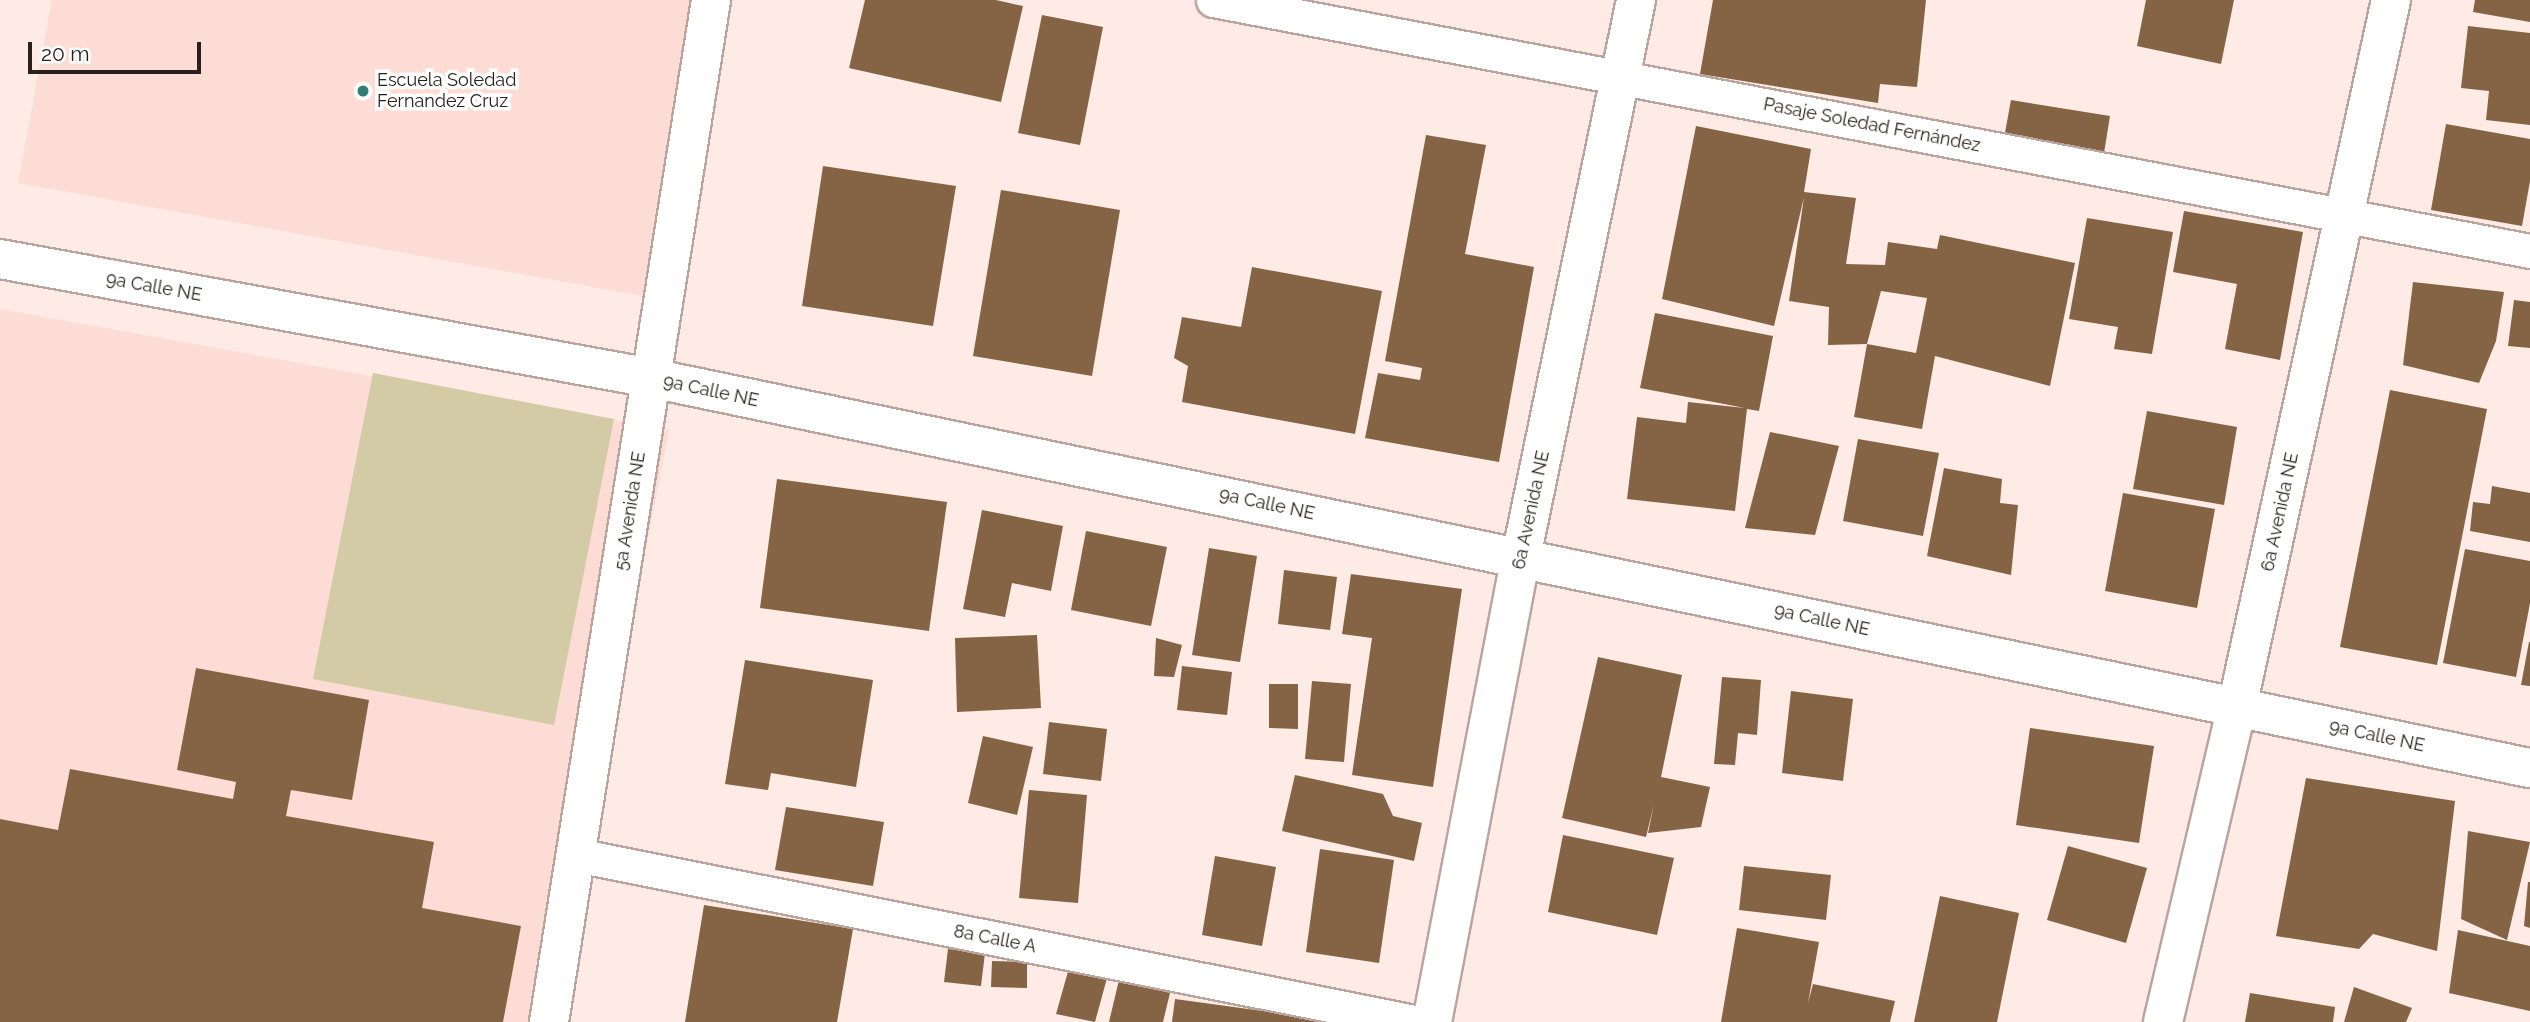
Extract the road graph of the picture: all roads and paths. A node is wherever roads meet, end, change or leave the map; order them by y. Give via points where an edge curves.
1 (710, 0) edge
2 (1213, 0) edge
3 (1636, 0) edge
4 (2391, 0) edge
5 (1620, 77) junction
6 (2346, 216) junction
7 (2530, 251) edge
8 (0, 259) edge
9 (651, 378) junction
10 (1521, 556) junction
11 (2237, 707) junction
12 (2530, 768) edge
13 (576, 855) junction
14 (549, 1022) edge
15 (1415, 1022) edge
16 (1432, 1022) edge
17 (2163, 1022) edge

1 - 9 street, 5a Avenida NE
2 - 5 lane, Pasaje Soledad Fernández
3 - 5 street, 6a Avenida NE
4 - 6 street, 6a Avenida NE
5 - 6 lane, Pasaje Soledad Fernández
5 - 10 street, 6a Avenida NE
6 - 7 lane, Pasaje Soledad Fernández
6 - 11 street, 6a Avenida NE
8 - 9 street, 9a Calle NE
9 - 10 street, 9a Calle NE
9 - 13 street, 5a Avenida NE
10 - 11 street, 9a Calle NE
10 - 16 street, 6a Avenida NE
11 - 12 street, 9a Calle NE
11 - 17 street, 6a Avenida NE
13 - 14 street, 5a Avenida NE
13 - 15 lane, 8a Calle A

